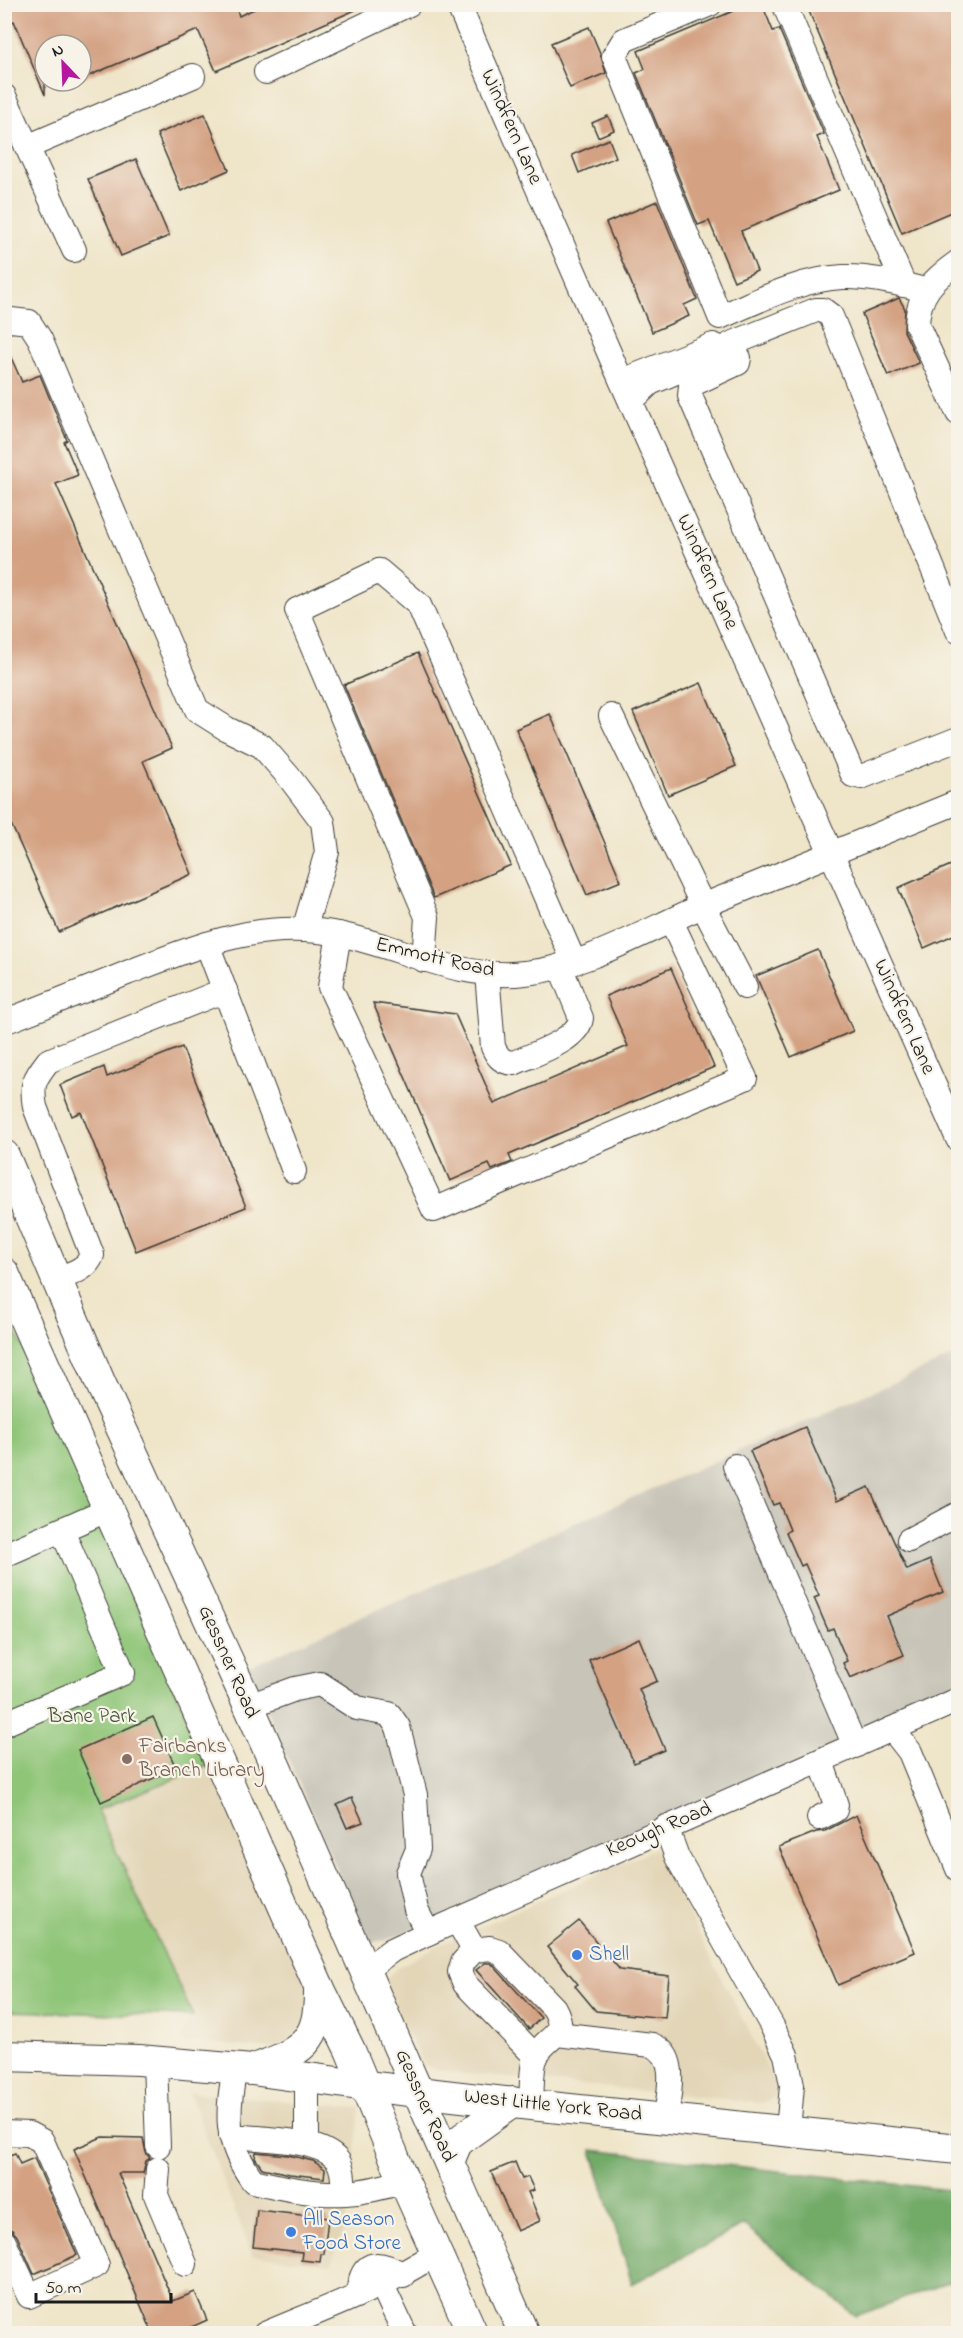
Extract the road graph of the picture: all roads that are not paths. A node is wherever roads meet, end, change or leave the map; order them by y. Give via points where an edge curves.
1 (409, 4) edge
2 (458, 4) edge
3 (710, 4) edge
4 (784, 4) edge
5 (266, 72) dead end
6 (194, 76) dead end
7 (7, 110) edge
8 (27, 147) junction
9 (74, 250) dead end
10 (958, 262) edge
11 (915, 287) junction
12 (4, 322) edge
13 (726, 346) junction
14 (626, 391) junction
15 (958, 413) edge
16 (958, 631) edge
17 (611, 716) dead end
18 (958, 739) edge
19 (958, 802) edge
20 (832, 855) junction
21 (703, 906) junction
22 (671, 921) junction
23 (304, 930) junction
24 (339, 934) junction
25 (207, 944) junction
26 (424, 960) junction
27 (567, 964) junction
28 (487, 973) junction
29 (745, 987) dead end
30 (225, 990) junction
31 (4, 1022) edge
32 (958, 1139) edge
33 (4, 1155) edge
34 (294, 1171) dead end
35 (11, 1194) edge
36 (4, 1273) edge
37 (56, 1280) junction
38 (100, 1382) junction
39 (60, 1400) junction
40 (735, 1466) dead end
41 (109, 1509) junction
42 (958, 1514) edge
43 (62, 1530) junction
44 (909, 1540) dead end
45 (4, 1556) edge
46 (958, 1700) edge
47 (249, 1706) junction
48 (4, 1724) edge
49 (204, 1726) junction
50 (892, 1729) junction
51 (855, 1746) junction
52 (821, 1761) junction
53 (819, 1818) dead end
54 (666, 1827) junction
55 (958, 1869) edge
56 (457, 1920) junction
57 (428, 1933) junction
58 (474, 1950) junction
59 (365, 1970) junction
60 (319, 1987) junction
61 (557, 2034) junction
62 (4, 2056) edge
63 (536, 2057) junction
64 (155, 2061) junction
65 (244, 2069) junction
66 (307, 2077) junction
67 (366, 2086) junction
68 (418, 2091) junction
69 (522, 2103) junction
70 (666, 2119) junction
71 (788, 2131) junction
72 (4, 2133) edge
73 (231, 2136) junction
74 (307, 2144) junction
75 (958, 2149) edge
76 (449, 2162) junction
77 (404, 2181) junction
78 (344, 2193) junction
79 (4, 2242) edge
80 (437, 2253) junction
81 (185, 2264) dead end
82 (392, 2280) junction
83 (265, 2334) edge
84 (405, 2334) edge
85 (473, 2334) edge
86 (524, 2334) edge

1 - 5 street
2 - 14 street, Windfern Lane
3 - 11 street via 624,40 614,56 720,317 792,286 843,277
4 - 11 street
6 - 8 street
7 - 8 street
8 - 9 street
10 - 11 street
11 - 15 street via 917,325
12 - 23 street via 29,322 40,339 197,710 261,746 323,822 327,852
13 - 14 street via 716,355
13 - 16 street via 816,310 831,316
13 - 18 street via 739,358 738,363 691,385 690,396 853,775 861,777
14 - 20 street, Windfern Lane
17 - 21 street
19 - 20 street, Emmott Road
20 - 21 street, Emmott Road
20 - 32 street, Windfern Lane
21 - 22 street, Emmott Road
21 - 29 street
22 - 24 street via 745,1078 434,1210 330,987
22 - 27 street, Emmott Road
23 - 24 street, Emmott Road
23 - 25 street, Emmott Road via 253,932
24 - 26 street, Emmott Road
25 - 30 street
25 - 31 street, Emmott Road
26 - 27 street via 427,917 297,610 379,570 419,605
26 - 28 street, Emmott Road
27 - 28 street, Emmott Road via 525,973
27 - 28 street via 580,1026 570,1037 514,1064 497,1057 493,1047
30 - 34 street
30 - 37 street via 48,1061 36,1076 32,1089 35,1107 92,1255 82,1269
33 - 35 main road, Gessner Road
35 - 37 main road, Gessner Road
36 - 39 main road
37 - 38 main road, Gessner Road
38 - 39 main road
38 - 47 main road, Gessner Road
39 - 41 main road
40 - 51 street
41 - 43 street
41 - 49 main road
42 - 44 street
43 - 45 street
43 - 48 street via 123,1673
46 - 50 street, Keough Road
47 - 49 main road
47 - 57 street via 320,1684 357,1708 390,1714 398,1727 415,1795 418,1849 408,1873 416,1910
47 - 59 main road, Gessner Road
49 - 60 main road
50 - 51 street, Keough Road
50 - 55 street via 910,1752
51 - 52 street, Keough Road
52 - 53 street via 836,1805
52 - 54 street, Keough Road
54 - 56 street, Keough Road
54 - 71 street via 677,1857 786,2055 792,2085
56 - 57 street, Keough Road
56 - 58 street
57 - 59 street, Keough Road via 392,1950
58 - 61 street via 499,1950 554,2008 560,2026
58 - 63 street via 460,1972 465,1984
59 - 68 main road, Gessner Road
60 - 65 main road via 319,2012 309,2038 297,2051
60 - 67 main road
61 - 63 street
61 - 70 street via 660,2048 670,2065
62 - 64 main road, West Little York Road
63 - 69 street
64 - 65 main road, West Little York Road
64 - 81 street via 156,2195
65 - 66 main road, West Little York Road
65 - 73 street via 228,2104
66 - 67 main road, West Little York Road
66 - 74 street
67 - 68 main road, West Little York Road
67 - 77 main road
68 - 69 main road, West Little York Road
68 - 76 main road, Gessner Road
69 - 70 main road, West Little York Road
69 - 76 main road via 464,2136
70 - 71 main road, West Little York Road
71 - 75 main road, West Little York Road
72 - 79 street via 28,2134 42,2140 97,2265 29,2296
73 - 74 street
73 - 78 street via 241,2164 253,2181
74 - 78 street via 337,2160
76 - 86 main road, Gessner Road
77 - 78 street
77 - 80 main road
80 - 82 street
80 - 85 main road
82 - 83 street via 384,2264 374,2264 359,2279 358,2295
82 - 84 street

